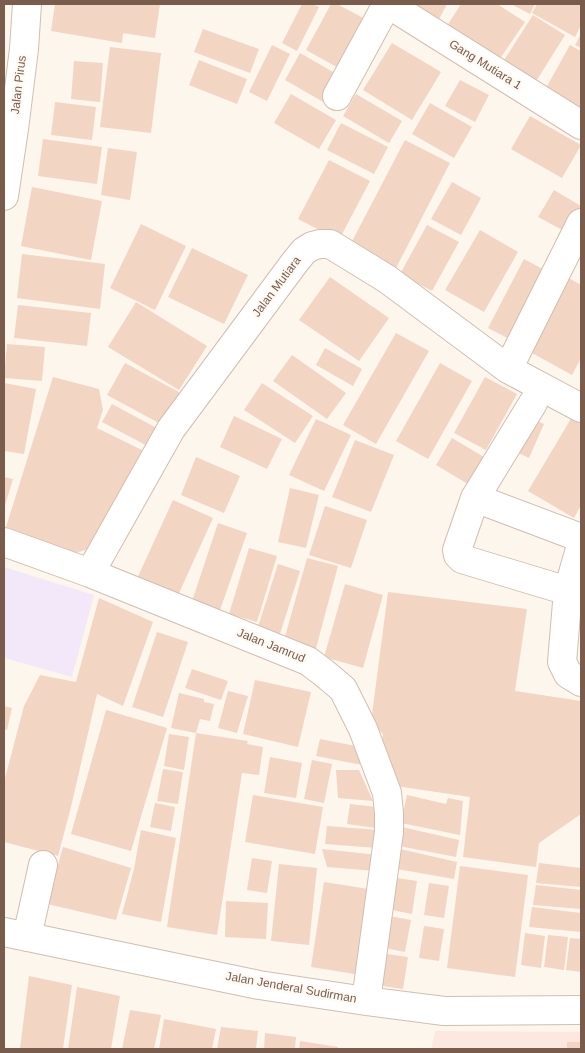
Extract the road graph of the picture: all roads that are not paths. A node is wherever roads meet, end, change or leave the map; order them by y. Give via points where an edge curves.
1 (27, 4) edge
2 (388, 4) edge
3 (337, 96) dead end
4 (581, 126) edge
5 (4, 196) edge
6 (581, 223) edge
7 (508, 369) junction
8 (533, 404) dead end
9 (581, 408) edge
10 (475, 498) junction
11 (581, 538) edge
12 (4, 542) edge
13 (581, 545) edge
14 (90, 573) junction
15 (568, 591) junction
16 (581, 682) edge
17 (43, 865) dead end
18 (10, 937) edge
19 (366, 1001) junction
20 (581, 1010) edge

1 - 5 street, Jalan Pirus
2 - 3 street
2 - 4 street, Gang Mutiara 1
6 - 7 street
7 - 9 street, Jalan Mutiara
7 - 14 street, Jalan Mutiara via 387,279 330,244 312,246 295,262 172,429
8 - 10 street
10 - 11 street
10 - 15 street via 457,550 462,559
12 - 14 street, Jalan Jamrud
13 - 15 street
14 - 19 street, Jalan Jamrud via 308,661 343,689 363,729 387,793 389,813
15 - 16 street via 562,662 568,674
17 - 18 street
18 - 19 street, Jalan Jenderal Sudirman via 259,985
19 - 20 street, Jalan Jenderal Sudirman via 444,1011

